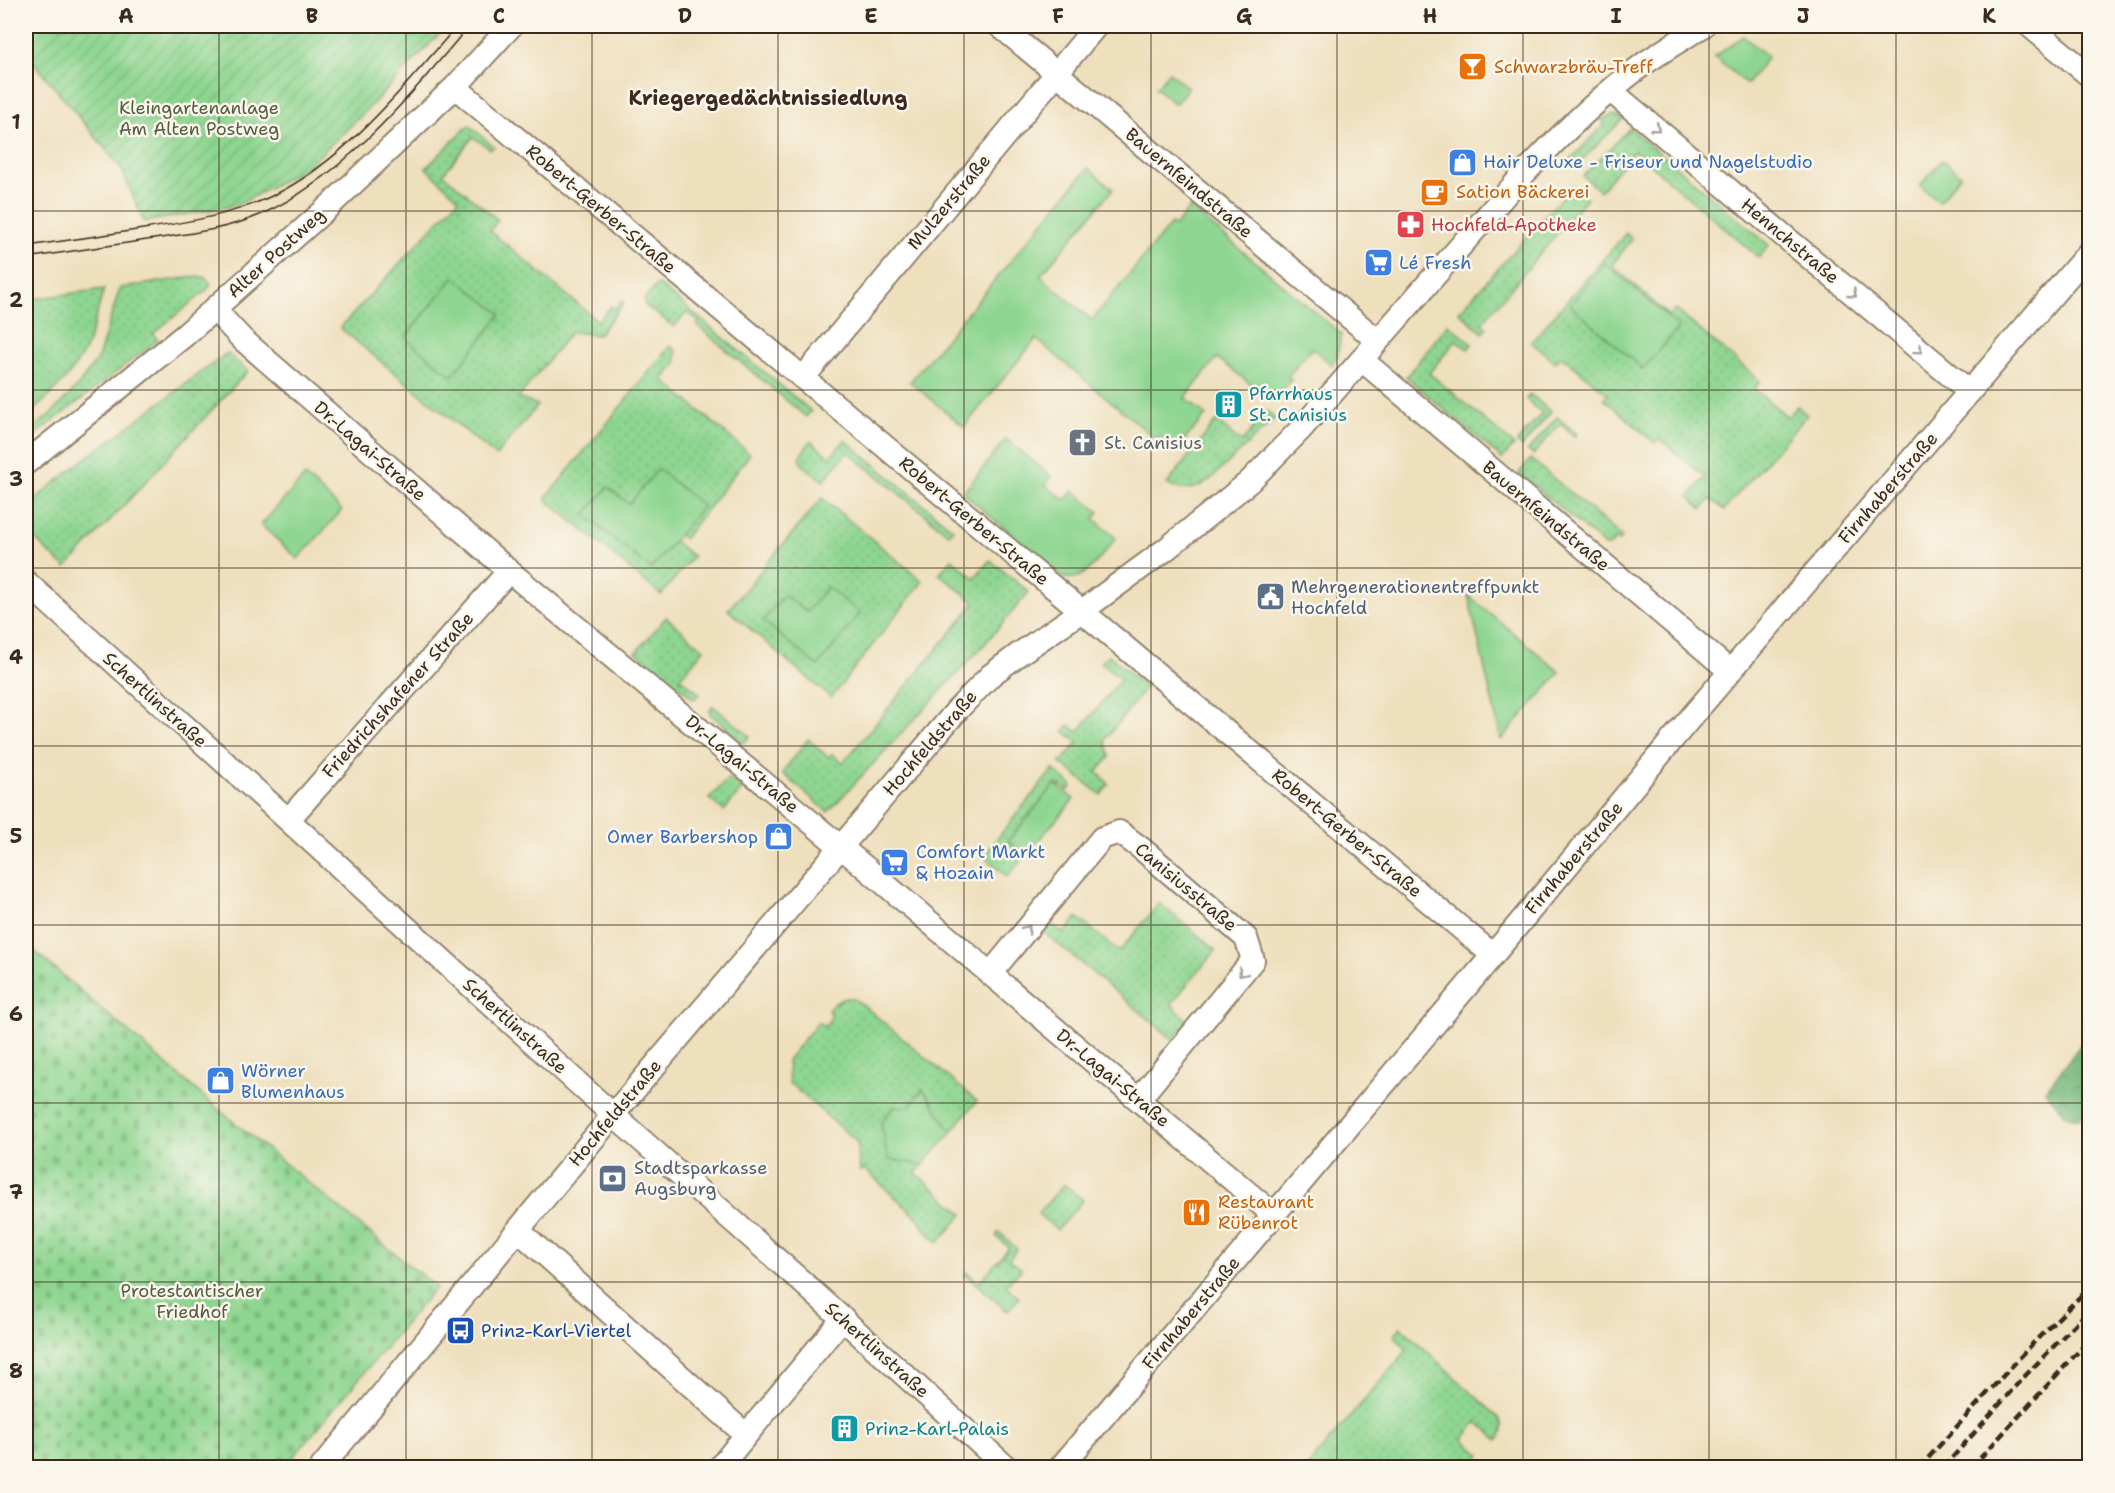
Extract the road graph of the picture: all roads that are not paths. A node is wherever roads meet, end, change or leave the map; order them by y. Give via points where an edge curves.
1 (511, 26) edge
2 (1000, 26) edge
3 (1096, 26) edge
4 (1704, 26) edge
5 (2030, 26) edge
6 (1057, 73) junction
7 (2090, 76) edge
8 (455, 87) junction
9 (1611, 91) junction
10 (2090, 251) edge
11 (214, 309) junction
12 (1378, 341) junction
13 (1362, 360) junction
14 (803, 378) junction
15 (1970, 392) junction
16 (26, 463) edge
17 (509, 571) junction
18 (26, 582) edge
19 (1082, 611) junction
20 (1730, 671) junction
21 (288, 820) junction
22 (840, 847) junction
23 (1493, 955) junction
24 (990, 974) junction
25 (1138, 1099) junction
26 (613, 1115) junction
27 (1274, 1215) junction
28 (518, 1230) junction
29 (843, 1318) junction
30 (746, 1435) junction
31 (321, 1467) edge
32 (719, 1467) edge
33 (1007, 1467) edge
34 (1060, 1467) edge

1 - 8 street, Alter Postweg
2 - 6 street, Bauernfeindstraße
3 - 6 street, Mulzerstraße
4 - 9 street, Hochfeldstraße via 1645,63
5 - 7 street
6 - 12 street, Bauernfeindstraße
6 - 14 street, Mulzerstraße
8 - 11 street, Alter Postweg
8 - 14 street, Robert-Gerber-Straße
9 - 12 street, Hochfeldstraße via 1545,151
9 -> 15 street, Hennchstraße
10 - 15 street, Firnhaberstraße
11 - 16 street, Alter Postweg
11 - 17 street, Dr.-Lagai-Straße via 242,339
12 - 13 street, Hochfeldstraße
13 - 19 street, Hochfeldstraße via 1249,482
13 - 20 street, Bauernfeindstraße
14 - 19 street, Robert-Gerber-Straße
15 - 20 street, Firnhaberstraße
17 - 21 street, Friedrichshafener Straße
17 - 22 street, Dr.-Lagai-Straße
18 - 21 street, Schertlinstraße
19 - 22 street, Hochfeldstraße via 991,675 958,708
19 - 23 street, Robert-Gerber-Straße
20 - 23 street, Firnhaberstraße
21 - 26 street, Schertlinstraße
22 - 24 street, Dr.-Lagai-Straße
22 - 26 street, Hochfeldstraße
23 - 27 street, Firnhaberstraße
24 - 25 street, Dr.-Lagai-Straße
24 -> 25 street, Canisiusstraße via 1102,838 1119,832 1142,849 1246,938 1253,960
25 - 27 street, Dr.-Lagai-Straße
26 - 28 street, Hochfeldstraße
26 - 29 street, Schertlinstraße
27 - 34 street, Firnhaberstraße
28 - 30 street
28 - 31 street, Hochfeldstraße
29 - 30 street
29 - 33 street, Schertlinstraße
30 - 32 street

